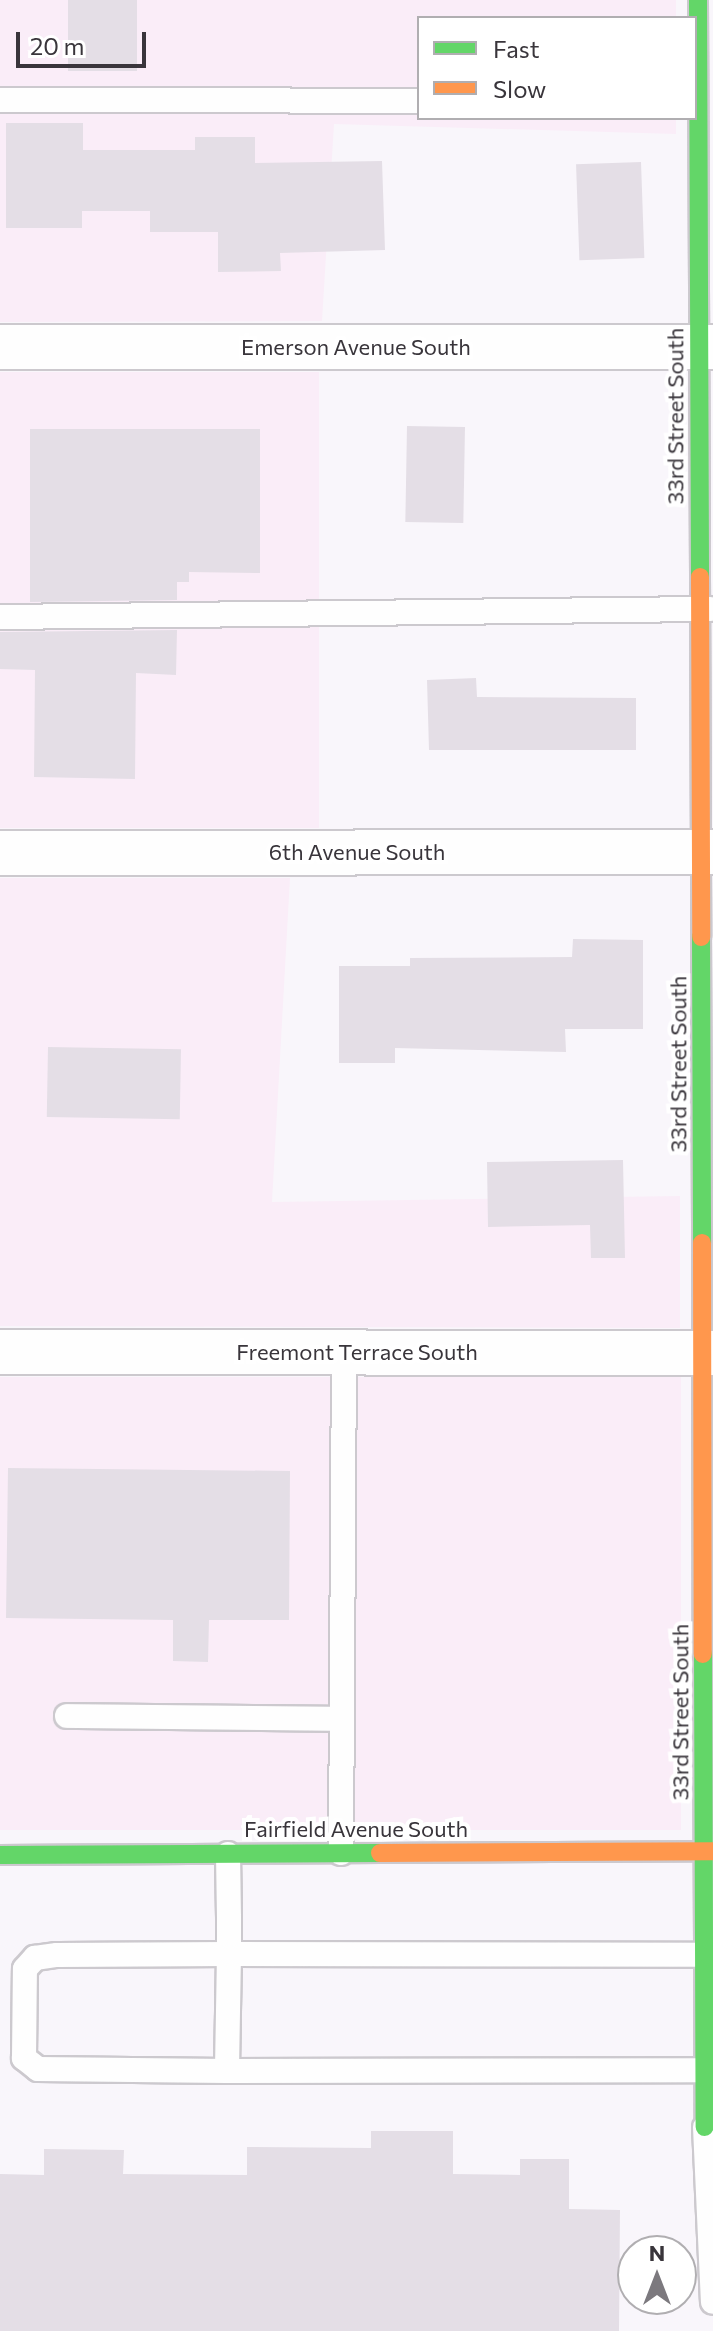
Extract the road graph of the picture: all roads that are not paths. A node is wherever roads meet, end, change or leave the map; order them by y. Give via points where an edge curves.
1 (698, 0) edge
2 (0, 100) edge
3 (417, 101) edge
4 (702, 102) edge
5 (0, 347) edge
6 (706, 347) edge
7 (706, 610) edge
8 (0, 617) edge
9 (707, 852) edge
10 (0, 853) edge
11 (707, 1105) edge
12 (0, 1352) edge
13 (344, 1352) junction
14 (708, 1353) edge
15 (67, 1716) dead end
16 (341, 1719) junction
17 (709, 1851) edge
18 (341, 1853) junction
19 (228, 1854) junction
20 (0, 1855) edge
21 (229, 1954) junction
22 (705, 1955) junction
23 (705, 2070) junction
24 (227, 2071) junction
25 (705, 2127) joint
26 (713, 2302) edge

1 - 4 street, 33rd Street South
2 - 3 lane
4 - 6 street, 33rd Street South
5 - 6 street, Emerson Avenue South
6 - 7 street, 33rd Street South
7 - 8 lane
7 - 9 street, 33rd Street South
9 - 10 street, 6th Avenue South
9 - 11 street, 33rd Street South
11 - 14 street, 33rd Street South
12 - 13 street, Freemont Terrace South
13 - 14 street, Freemont Terrace South
13 - 16 lane
14 - 17 street, 33rd Street South
15 - 16 lane
16 - 18 lane
17 - 18 street, Fairfield Avenue South
17 - 22 street, 33rd Street South
18 - 19 street, Fairfield Avenue South
19 - 20 street, Fairfield Avenue South
19 - 21 lane
21 - 22 lane
21 - 24 lane
21 - 24 lane via 35,1958 25,1969 22,2045 24,2058 38,2069
22 - 23 street, 33rd Street South
23 - 24 lane
23 - 25 street, 33rd Street South
25 - 26 lane

